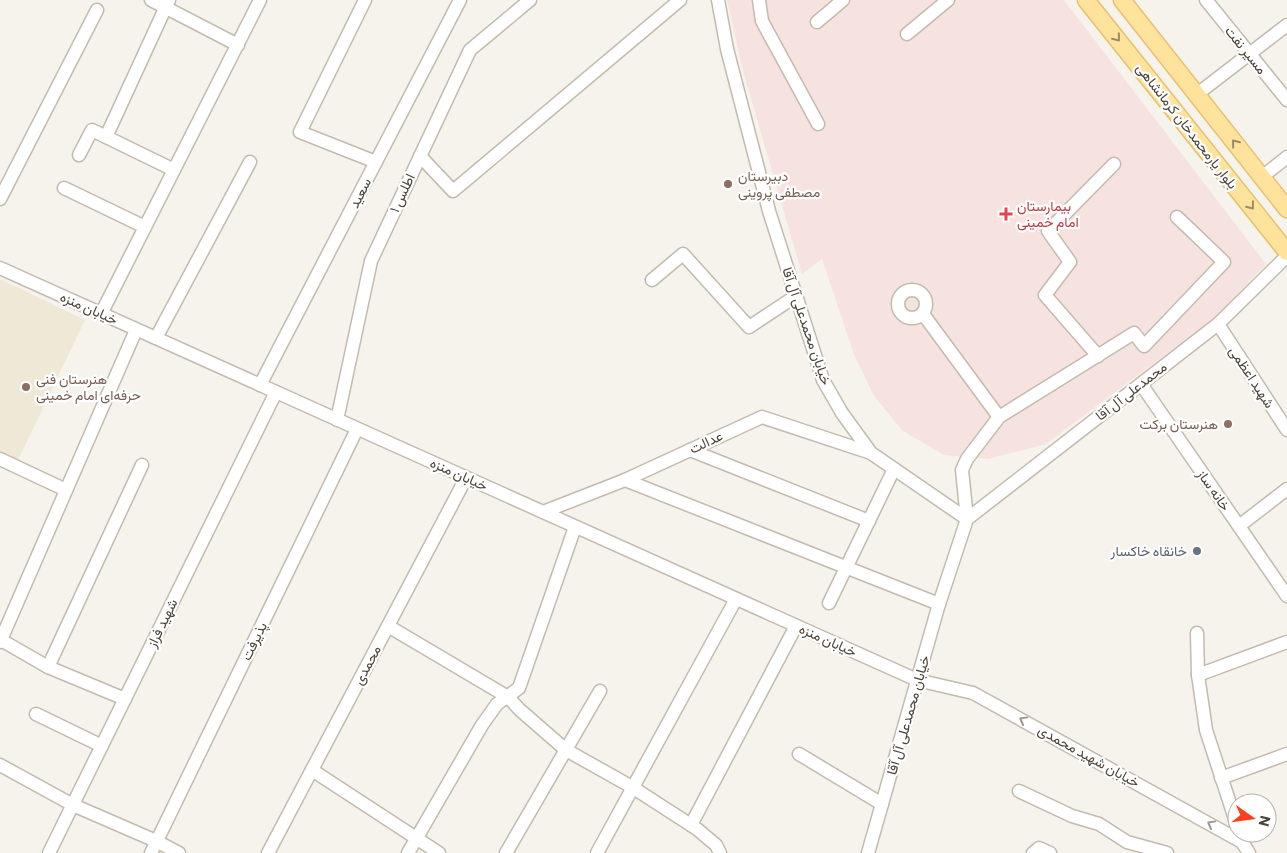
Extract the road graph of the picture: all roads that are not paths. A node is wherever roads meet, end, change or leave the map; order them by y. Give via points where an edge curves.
1 (151, 0) edge
2 (260, 0) edge
3 (365, 0) edge
4 (460, 0) edge
5 (530, 0) edge
6 (680, 0) edge
7 (718, 0) edge
8 (759, 0) edge
9 (843, 0) edge
10 (948, 0) edge
11 (1122, 0) edge
12 (1206, 0) edge
13 (167, 4) edge
14 (1093, 4) edge
15 (97, 10) dead end
16 (817, 22) dead end
17 (1287, 25) edge
18 (908, 34) dead end
19 (238, 45) junction
20 (1249, 54) junction
21 (1196, 95) junction
22 (1287, 100) edge
23 (818, 124) dead end
24 (106, 137) junction
25 (79, 155) dead end
26 (420, 156) junction
27 (1287, 157) edge
28 (250, 162) dead end
29 (376, 162) junction
30 (1114, 164) dead end
31 (174, 170) junction
32 (1262, 177) junction
33 (64, 188) dead end
34 (0, 199) edge
35 (1287, 209) edge
36 (1177, 217) dead end
37 (144, 228) junction
38 (1287, 254) edge
39 (0, 268) edge
40 (652, 280) dead end
41 (796, 296) junction
42 (101, 314) junction
43 (923, 314) dead end
44 (1218, 324) junction
45 (136, 330) junction
46 (156, 338) junction
47 (1098, 356) junction
48 (1141, 384) junction
49 (260, 385) junction
50 (276, 392) junction
51 (999, 417) junction
52 (337, 420) junction
53 (357, 429) junction
54 (1287, 430) edge
55 (690, 450) junction
56 (871, 453) junction
57 (0, 459) edge
58 (142, 465) dead end
59 (894, 468) junction
60 (466, 478) junction
61 (625, 480) junction
62 (1287, 489) edge
63 (66, 490) junction
64 (543, 512) junction
65 (968, 519) junction
66 (869, 520) junction
67 (1238, 526) junction
68 (575, 527) junction
69 (846, 567) junction
70 (1287, 596) edge
71 (736, 599) junction
72 (829, 603) dead end
73 (939, 604) junction
74 (388, 626) junction
75 (796, 626) junction
76 (1197, 633) dead end
77 (0, 641) edge
78 (1287, 642) edge
79 (48, 667) junction
80 (1198, 675) junction
81 (917, 680) junction
82 (600, 691) dead end
83 (508, 697) junction
84 (125, 699) junction
85 (36, 714) dead end
86 (102, 746) junction
87 (566, 750) junction
88 (799, 754) dead end
89 (1287, 754) edge
90 (1, 769) edge
91 (312, 770) junction
92 (1221, 778) junction
93 (632, 787) junction
94 (1019, 791) dead end
95 (1227, 796) edge
96 (882, 804) junction
97 (73, 805) junction
98 (691, 825) junction
99 (1227, 829) edge
100 (417, 838) junction
101 (156, 841) junction
102 (49, 853) edge
103 (151, 853) edge
104 (179, 853) edge
105 (268, 853) edge
106 (408, 853) edge
107 (439, 853) edge
108 (506, 853) edge
109 (597, 853) edge
110 (720, 853) edge
111 (868, 853) edge
112 (1033, 853) edge
113 (1050, 853) edge
114 (1167, 853) edge

1 - 13 street
2 - 19 street
3 - 29 street via 300,132
4 - 29 street, سعید
5 - 26 street, اطلس ۱ via 470,50
6 - 26 street via 453,191
7 - 41 street, خیابان محمدعلی آل آقا via 769,211
8 - 23 street via 762,21
9 - 16 street
10 - 18 street
11 - 21 main road, بلوار یارمحمدخان کرمانشاهی
12 - 20 street, مسیر نفت
13 - 19 street
13 - 24 street
14 -> 38 main road, بلوار یارمحمدخان کرمانشاهی
15 - 34 street
17 - 20 street
19 - 31 street
20 - 21 street
20 - 22 street, مسیر نفت
32 -> 21 main road, بلوار یارمحمدخان کرمانشاهی
24 - 25 street via 92,130
24 - 31 street
26 - 52 street, اطلس ۱ via 371,261
27 - 32 street
28 - 46 street
29 - 49 street, سعید
30 - 47 street via 1048,231 1070,262 1045,295
31 - 37 street
32 - 35 main road, بلوار یارمحمدخان کرمانشاهی
33 - 37 street
36 - 47 street via 1224,262 1144,346 1134,333
37 - 42 street
38 - 44 street, محمدعلی آل آقا
39 - 42 street, خیابان منزه
40 - 41 street via 683,254 749,327
41 - 56 street, خیابان محمدعلی آل آقا via 823,380
42 - 45 street, خیابان منزه
43 - 51 street
44 - 48 street, محمدعلی آل آقا
44 - 54 street, شهید اعظمی
45 - 46 street, خیابان منزه
45 - 63 street
46 - 49 street, خیابان منزه
47 - 51 street
48 - 65 street, محمدعلی آل آقا
48 - 67 street, خانه ساز
49 - 50 street, خیابان منزه
50 - 52 street, خیابان منزه
50 - 84 street, شهید فراز
51 - 65 street via 962,470
52 - 53 street, خیابان منزه
53 - 60 street, خیابان منزه
53 - 101 street, پذیرفت
55 - 56 street, عدالت via 762,416
55 - 61 street, عدالت
55 - 66 street
56 - 59 street, خیابان محمدعلی آل آقا
57 - 63 street
58 - 79 street
59 - 65 street, خیابان محمدعلی آل آقا
59 - 66 street
60 - 64 street, خیابان منزه
60 - 74 street, محمدی
61 - 64 street, عدالت
61 - 69 street
62 - 67 street
63 - 77 street
64 - 68 street, خیابان منزه
65 - 73 street, خیابان محمدعلی آل آقا
66 - 69 street
67 - 70 street, خانه ساز
68 - 71 street, خیابان منزه
68 - 83 street via 519,688
69 - 72 street
69 - 73 street
71 - 75 street, خیابان منزه
71 - 93 street
73 - 81 street, خیابان محمدعلی آل آقا
74 - 83 street
74 - 91 street, محمدی
75 - 81 street, خیابان منزه
75 - 98 street
76 - 80 street
77 - 79 street
78 - 80 street
79 - 84 street
80 - 92 street via 1206,730
81 - 96 street, خیابان محمدعلی آل آقا
99 -> 81 street, خیابان شهید محمدی via 973,693
82 - 87 street
83 - 87 street
83 - 100 street via 497,704 482,725
84 - 86 street, شهید فراز
85 - 86 street
86 - 97 street, شهید فراز
87 - 93 street
87 - 108 street
88 - 96 street
89 - 92 street
90 - 97 street
91 - 100 street
91 - 105 street, محمدی
92 - 95 street
93 - 98 street
93 - 109 street
94 - 114 street via 1072,816 1099,824 1127,842
96 - 111 street, خیابان محمدعلی آل آقا
97 - 101 street
97 - 102 street, شهید فراز
98 - 110 street via 716,845
100 - 106 street
100 - 107 street
101 - 103 street, پذیرفت
101 - 104 street
112 - 113 street via 1039,848

